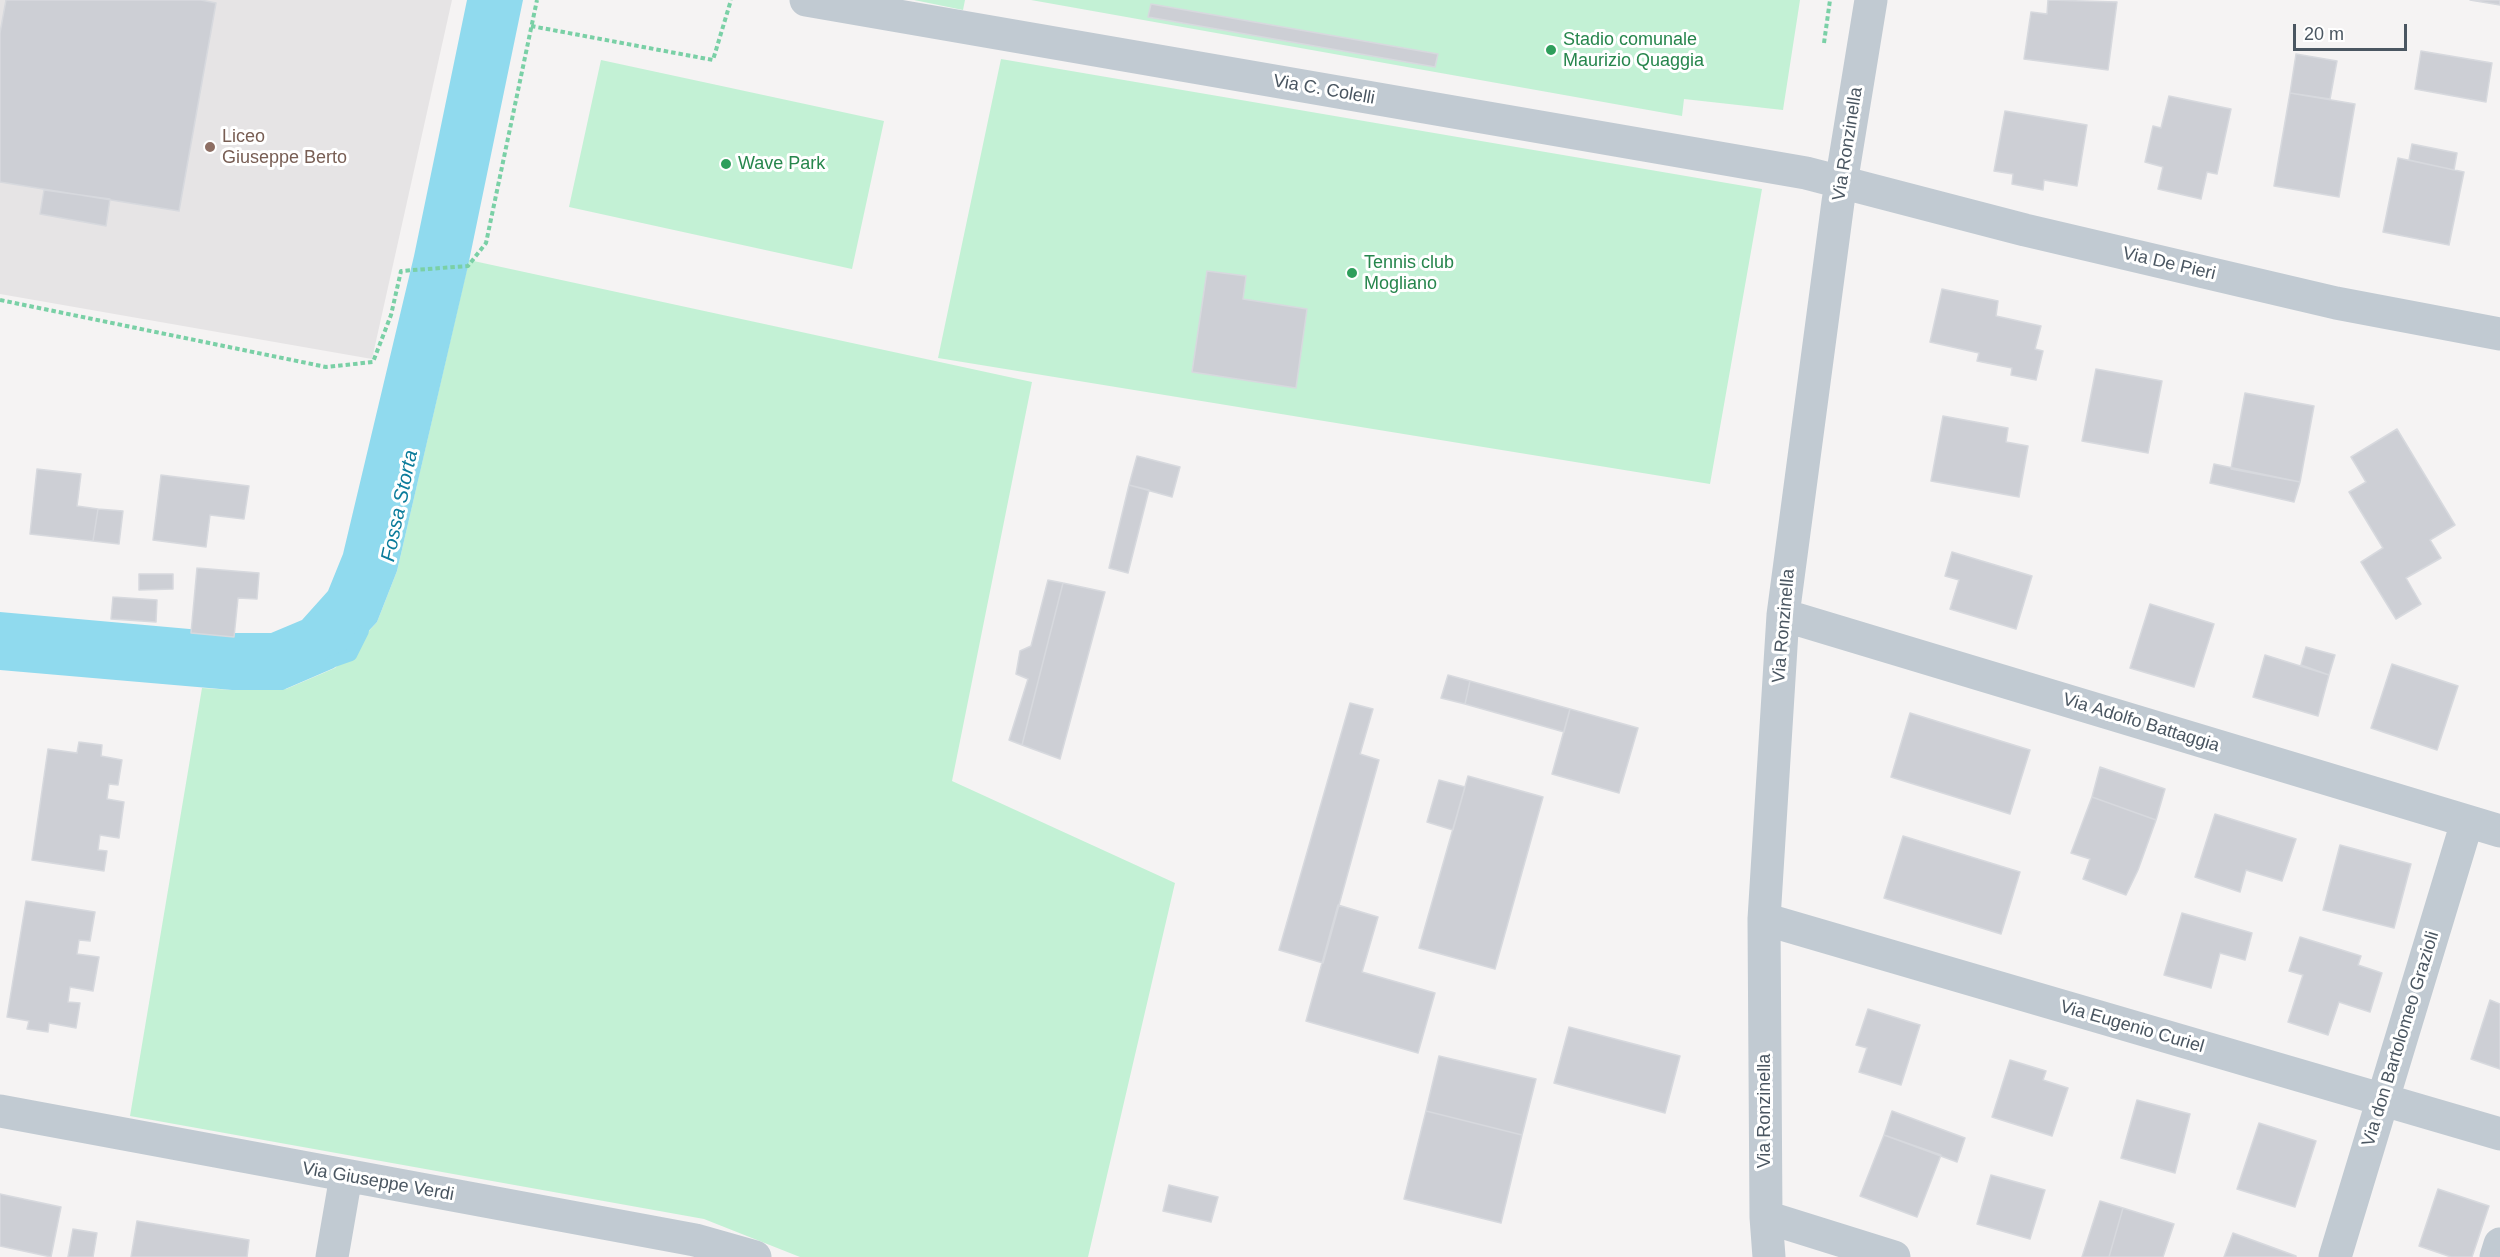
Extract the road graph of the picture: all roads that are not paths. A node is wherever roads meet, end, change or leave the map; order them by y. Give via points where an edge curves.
1 (806, 0) edge
2 (1871, 0) edge
3 (1841, 181) junction
4 (2500, 334) edge
5 (1782, 615) junction
6 (2467, 822) junction
7 (2500, 831) edge
8 (1764, 919) junction
9 (2382, 1100) junction
10 (0, 1111) edge
11 (2500, 1134) edge
12 (346, 1176) junction
13 (1766, 1217) junction
14 (2500, 1244) edge
15 (694, 1248) edge
16 (332, 1257) edge
17 (755, 1257) edge
18 (1769, 1257) edge
19 (1894, 1257) edge
20 (2335, 1257) edge
21 (2496, 1257) edge

1 - 3 street, Via C. Colelli
2 - 3 street, Via Ronzinella
3 - 4 street, Via De Pieri via 2037,233 2336,303
3 - 5 street, Via Ronzinella
5 - 6 street, Via Adolfo Battaggia
5 - 8 street, Via Ronzinella
6 - 7 street, Via Adolfo Battaggia
6 - 9 street, Via don Bartolomeo Grazioli
8 - 9 street, Via Eugenio Curiel
8 - 13 street, Via Ronzinella
9 - 11 street, Via Eugenio Curiel
9 - 20 street, Via don Bartolomeo Grazioli
10 - 12 street, Via Giuseppe Verdi
12 - 15 street, Via Giuseppe Verdi
12 - 16 street
13 - 18 street, Via Ronzinella
13 - 19 street
14 - 21 street
15 - 17 street, Via Giuseppe Verdi

